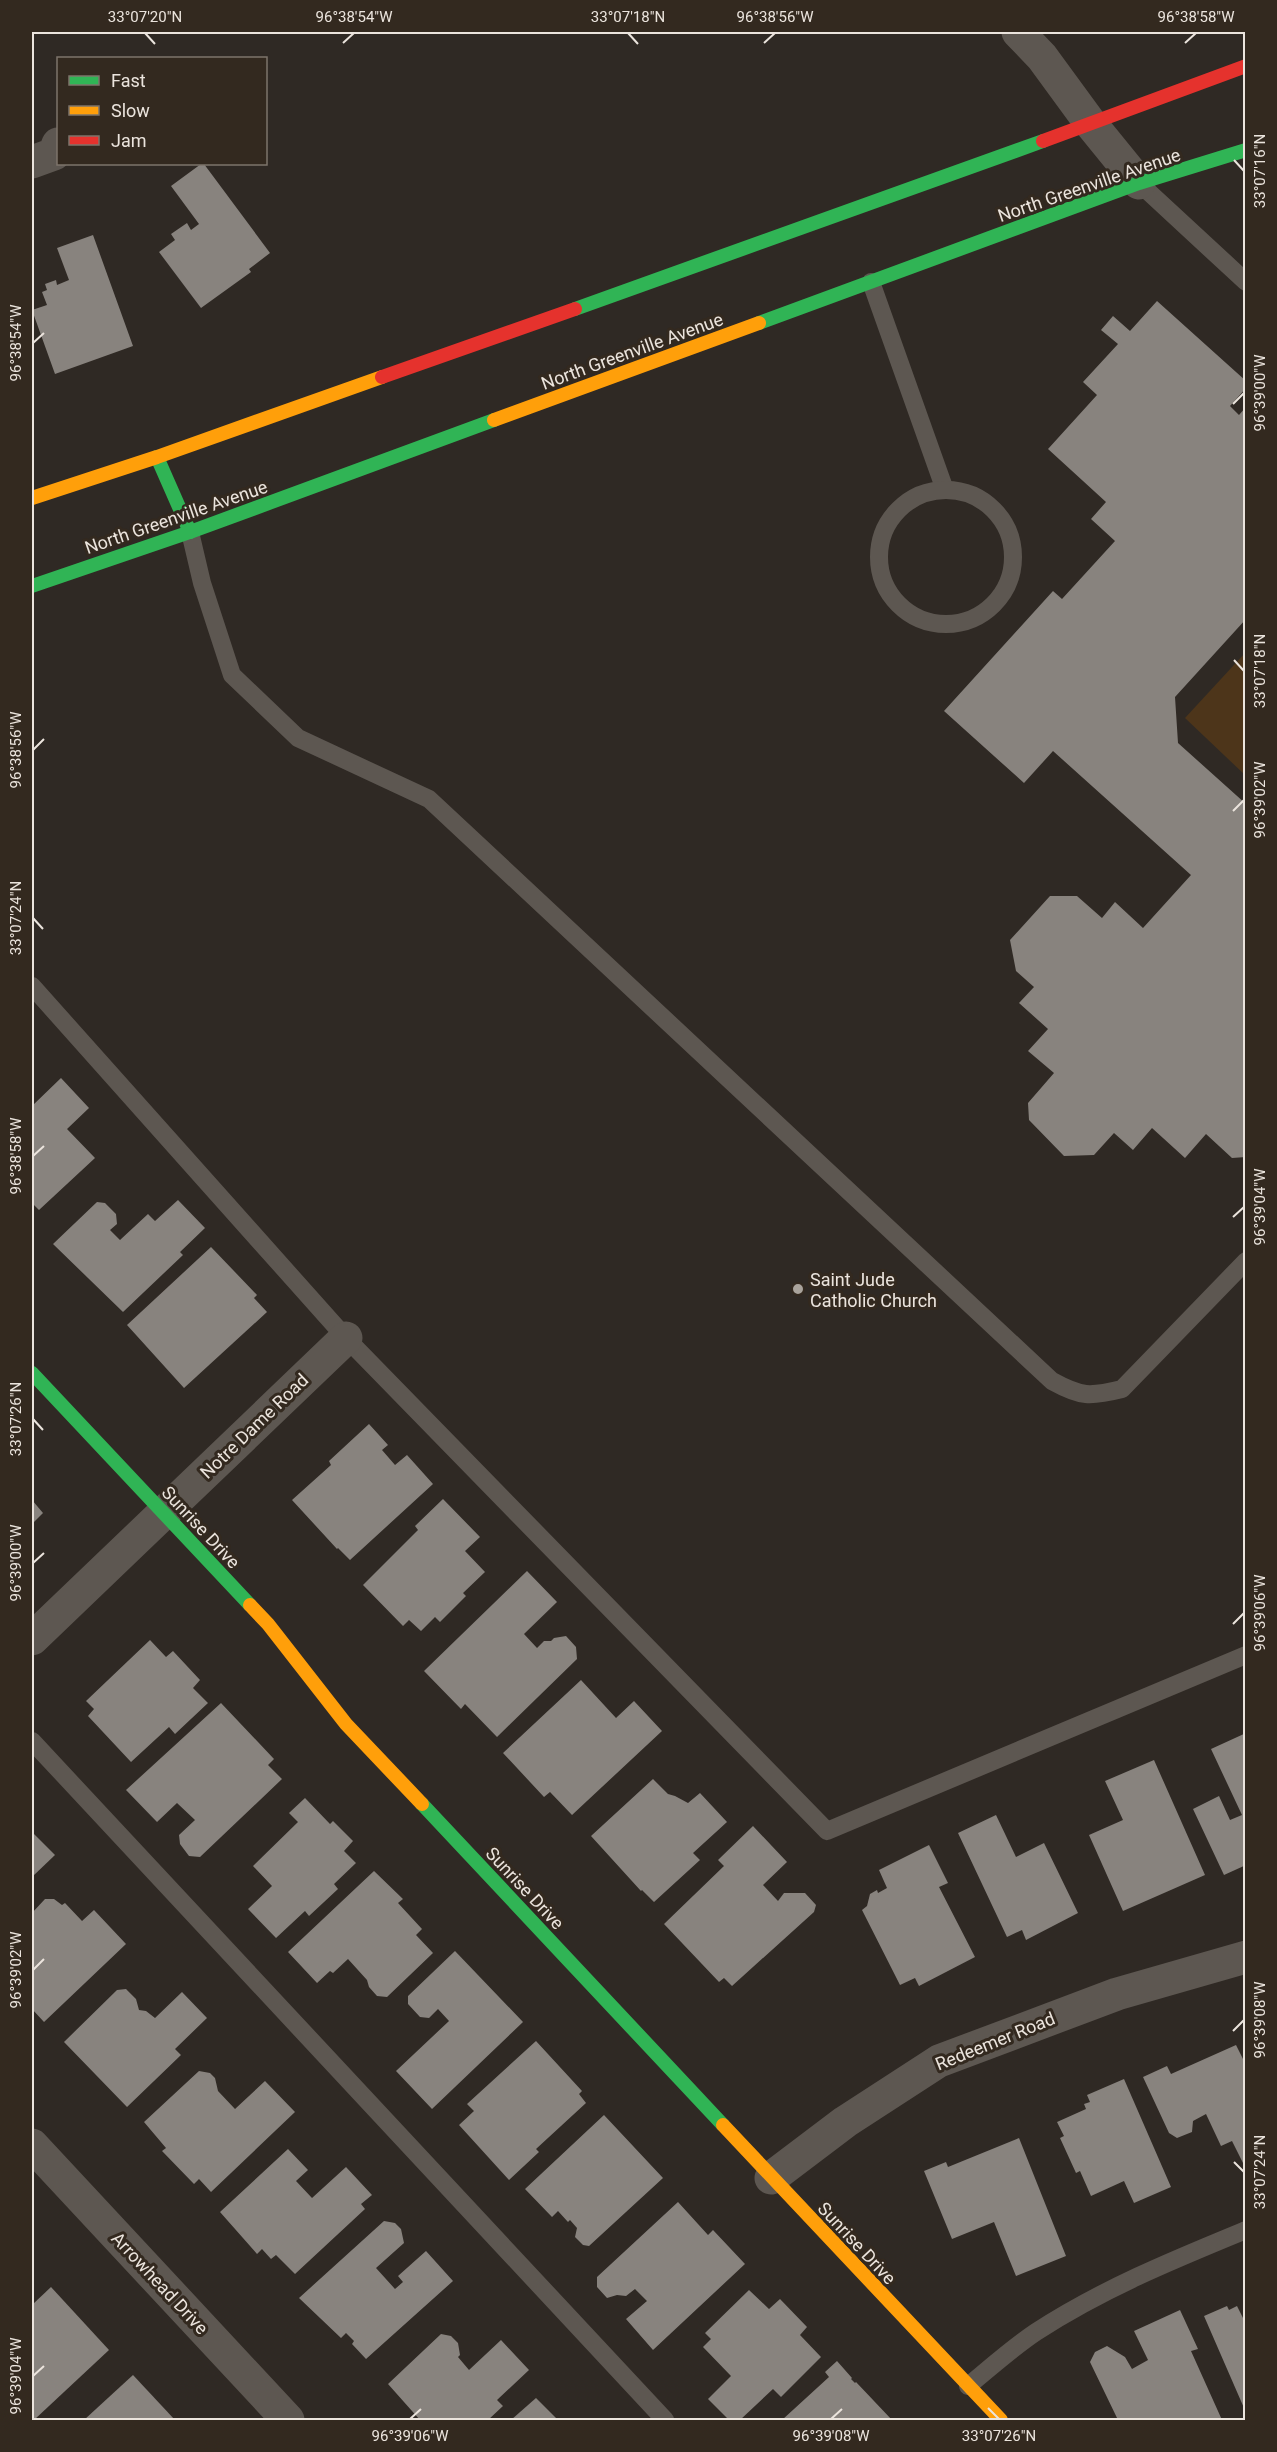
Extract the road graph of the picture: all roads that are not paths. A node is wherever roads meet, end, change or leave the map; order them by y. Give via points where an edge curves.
1 (1018, 32) edge
2 (1245, 66) edge
3 (1091, 124) junction
4 (57, 146) edge
5 (1245, 150) edge
6 (32, 162) edge
7 (1139, 183) junction
8 (871, 282) junction
9 (1245, 282) edge
10 (157, 457) junction
11 (945, 490) junction
12 (32, 498) edge
13 (190, 532) junction
14 (32, 586) edge
15 (32, 986) edge
16 (1245, 1261) edge
17 (346, 1338) junction
18 (32, 1373) edge
19 (163, 1513) junction
20 (32, 1639) edge
21 (1245, 1655) edge
22 (32, 1741) edge
23 (1245, 1957) edge
24 (32, 2145) edge
25 (771, 2178) junction
26 (1245, 2230) edge
27 (968, 2386) junction
28 (288, 2421) edge
29 (665, 2421) edge
30 (1001, 2421) edge

1 - 3 street via 1042,57
2 - 3 main road
3 - 7 street
3 - 10 main road
4 - 6 street via 54,154
5 - 7 main road, North Greenville Avenue
7 - 8 main road, North Greenville Avenue
7 - 9 lane
8 - 11 lane
8 - 13 main road, North Greenville Avenue
10 - 12 main road
10 - 13 main road
11 - 11 lane via 910,499 891,517 880,541 879,568 889,592 907,612 931,623 957,624 982,615 1002,597 1013,572 1013,546 1004,521 986,502 962,491
13 - 14 main road, North Greenville Avenue
13 - 16 lane via 232,675 298,738 429,799 1052,1381 1075,1394 1098,1395 1122,1389
15 - 17 lane
17 - 19 street, Notre Dame Road
17 - 21 lane via 827,1831
18 - 19 main road, Sunrise Drive
19 - 20 street, Notre Dame Road
19 - 25 main road, Sunrise Drive via 268,1624 346,1724
22 - 29 lane
23 - 25 street, Redeemer Road via 1118,1994 939,2061 846,2121
24 - 28 street, Arrowhead Drive
25 - 27 main road, Sunrise Drive
26 - 27 lane via 1129,2278 1035,2333
27 - 30 main road, Sunrise Drive

